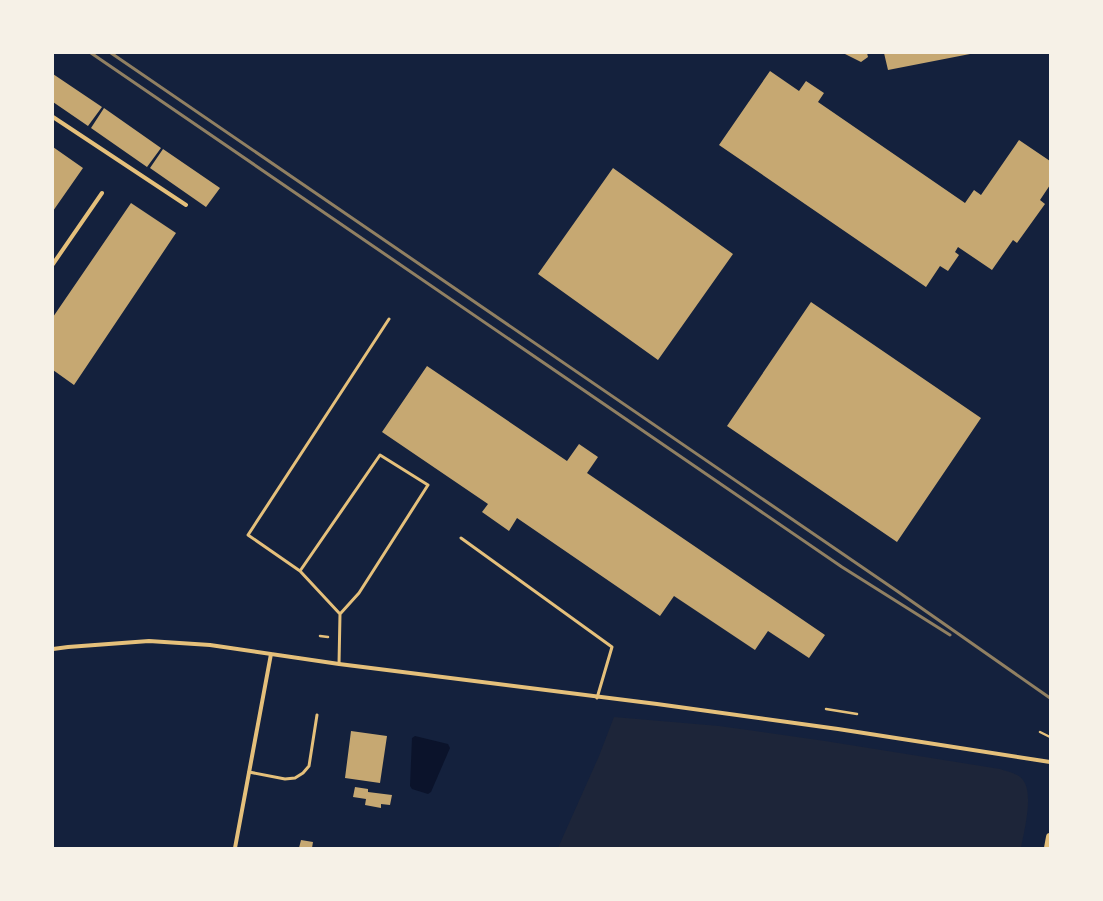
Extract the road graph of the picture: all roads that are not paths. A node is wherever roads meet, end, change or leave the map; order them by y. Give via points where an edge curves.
1 (53, 117) edge
2 (102, 193) dead end
3 (186, 205) dead end
4 (53, 264) edge
5 (389, 319) dead end
6 (461, 538) dead end
7 (300, 571) junction
8 (340, 614) junction
9 (53, 649) edge
10 (271, 654) junction
11 (340, 664) junction
12 (598, 698) junction
13 (317, 715) dead end
14 (1050, 762) edge
15 (249, 772) junction
16 (1050, 837) edge
17 (235, 848) edge
18 (1048, 848) edge

1 - 3 street
2 - 4 street
5 - 7 lane via 248,535
6 - 12 lane via 612,647
7 - 8 lane
7 - 8 lane via 380,455 428,485 359,593
8 - 11 lane
9 - 10 street via 149,641 210,645
10 - 11 street
10 - 15 street
11 - 12 street
12 - 14 street via 838,729
13 - 15 lane via 309,766 304,773 295,778 285,779
15 - 17 street
16 - 18 main road

